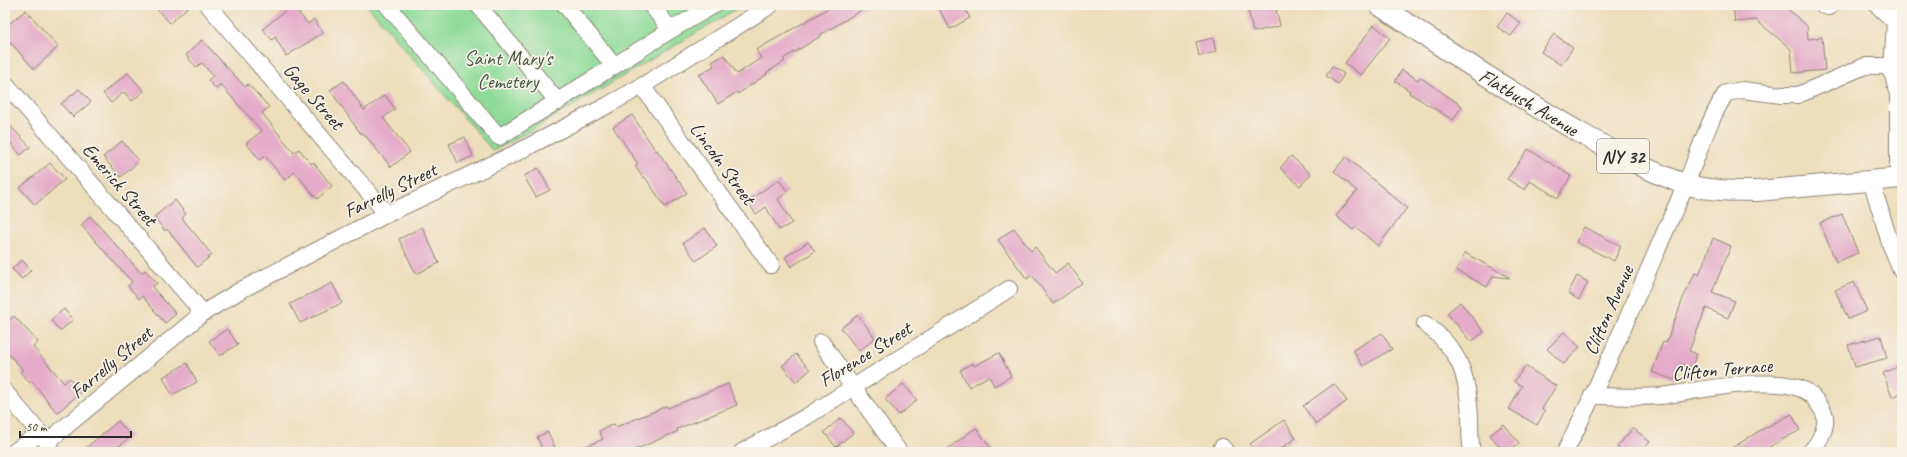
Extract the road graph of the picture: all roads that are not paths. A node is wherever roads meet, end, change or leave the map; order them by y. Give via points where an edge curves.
1 (208, 5) edge
2 (387, 5) edge
3 (478, 5) edge
4 (565, 5) edge
5 (651, 5) edge
6 (714, 5) edge
7 (771, 5) edge
8 (1379, 5) edge
9 (1823, 5) edge
10 (1831, 5) edge
11 (1877, 5) edge
12 (1896, 5) edge
13 (1895, 22) junction
14 (671, 30) junction
15 (614, 66) junction
16 (1892, 72) junction
17 (5, 83) edge
18 (642, 86) junction
19 (558, 102) junction
20 (1900, 178) edge
21 (1872, 180) junction
22 (1686, 184) junction
23 (387, 214) junction
24 (770, 265) dead end
25 (1902, 272) edge
26 (1009, 289) dead end
27 (203, 313) junction
28 (1425, 324) dead end
29 (820, 342) dead end
30 (852, 387) junction
31 (5, 392) edge
32 (1593, 396) junction
33 (46, 442) edge
34 (14, 452) edge
35 (742, 452) edge
36 (899, 452) edge
37 (1472, 452) edge
38 (1565, 452) edge
39 (1810, 452) edge

1 - 23 street, Gage Street
2 - 19 street via 499,137
3 - 19 street
4 - 15 street
5 - 14 street
6 - 14 street
7 - 18 street, Farrelly Street
8 - 22 main road, Flatbush Avenue / NY 32 via 1458,58 1566,124 1641,166
9 - 10 street
11 - 13 street
12 - 13 street
13 - 16 street
14 - 15 street
15 - 19 street
16 - 20 street via 1898,95
16 - 22 street, Clifton Avenue via 1885,66 1865,66 1798,95 1743,90 1726,93 1716,108
17 - 27 street, Emerick Street
18 - 23 street, Farrelly Street via 514,154
18 - 24 street, Lincoln Street
20 - 21 main road, Flatbush Avenue / NY 32
21 - 22 main road, Flatbush Avenue / NY 32 via 1757,191 1734,191
21 - 25 street via 1890,243
22 - 32 street, Clifton Avenue
23 - 27 street, Farrelly Street
26 - 30 street, Florence Street
27 - 33 street, Farrelly Street
28 - 37 street via 1448,344 1462,367 1467,383
29 - 30 street
30 - 35 street, Florence Street via 806,417
30 - 36 street
31 - 33 street
32 - 38 street, Clifton Avenue
32 - 39 street, Clifton Terrace via 1658,396 1748,384 1782,384 1794,387 1810,394 1824,413 1825,423 1821,438
33 - 34 street, Farrelly Street

